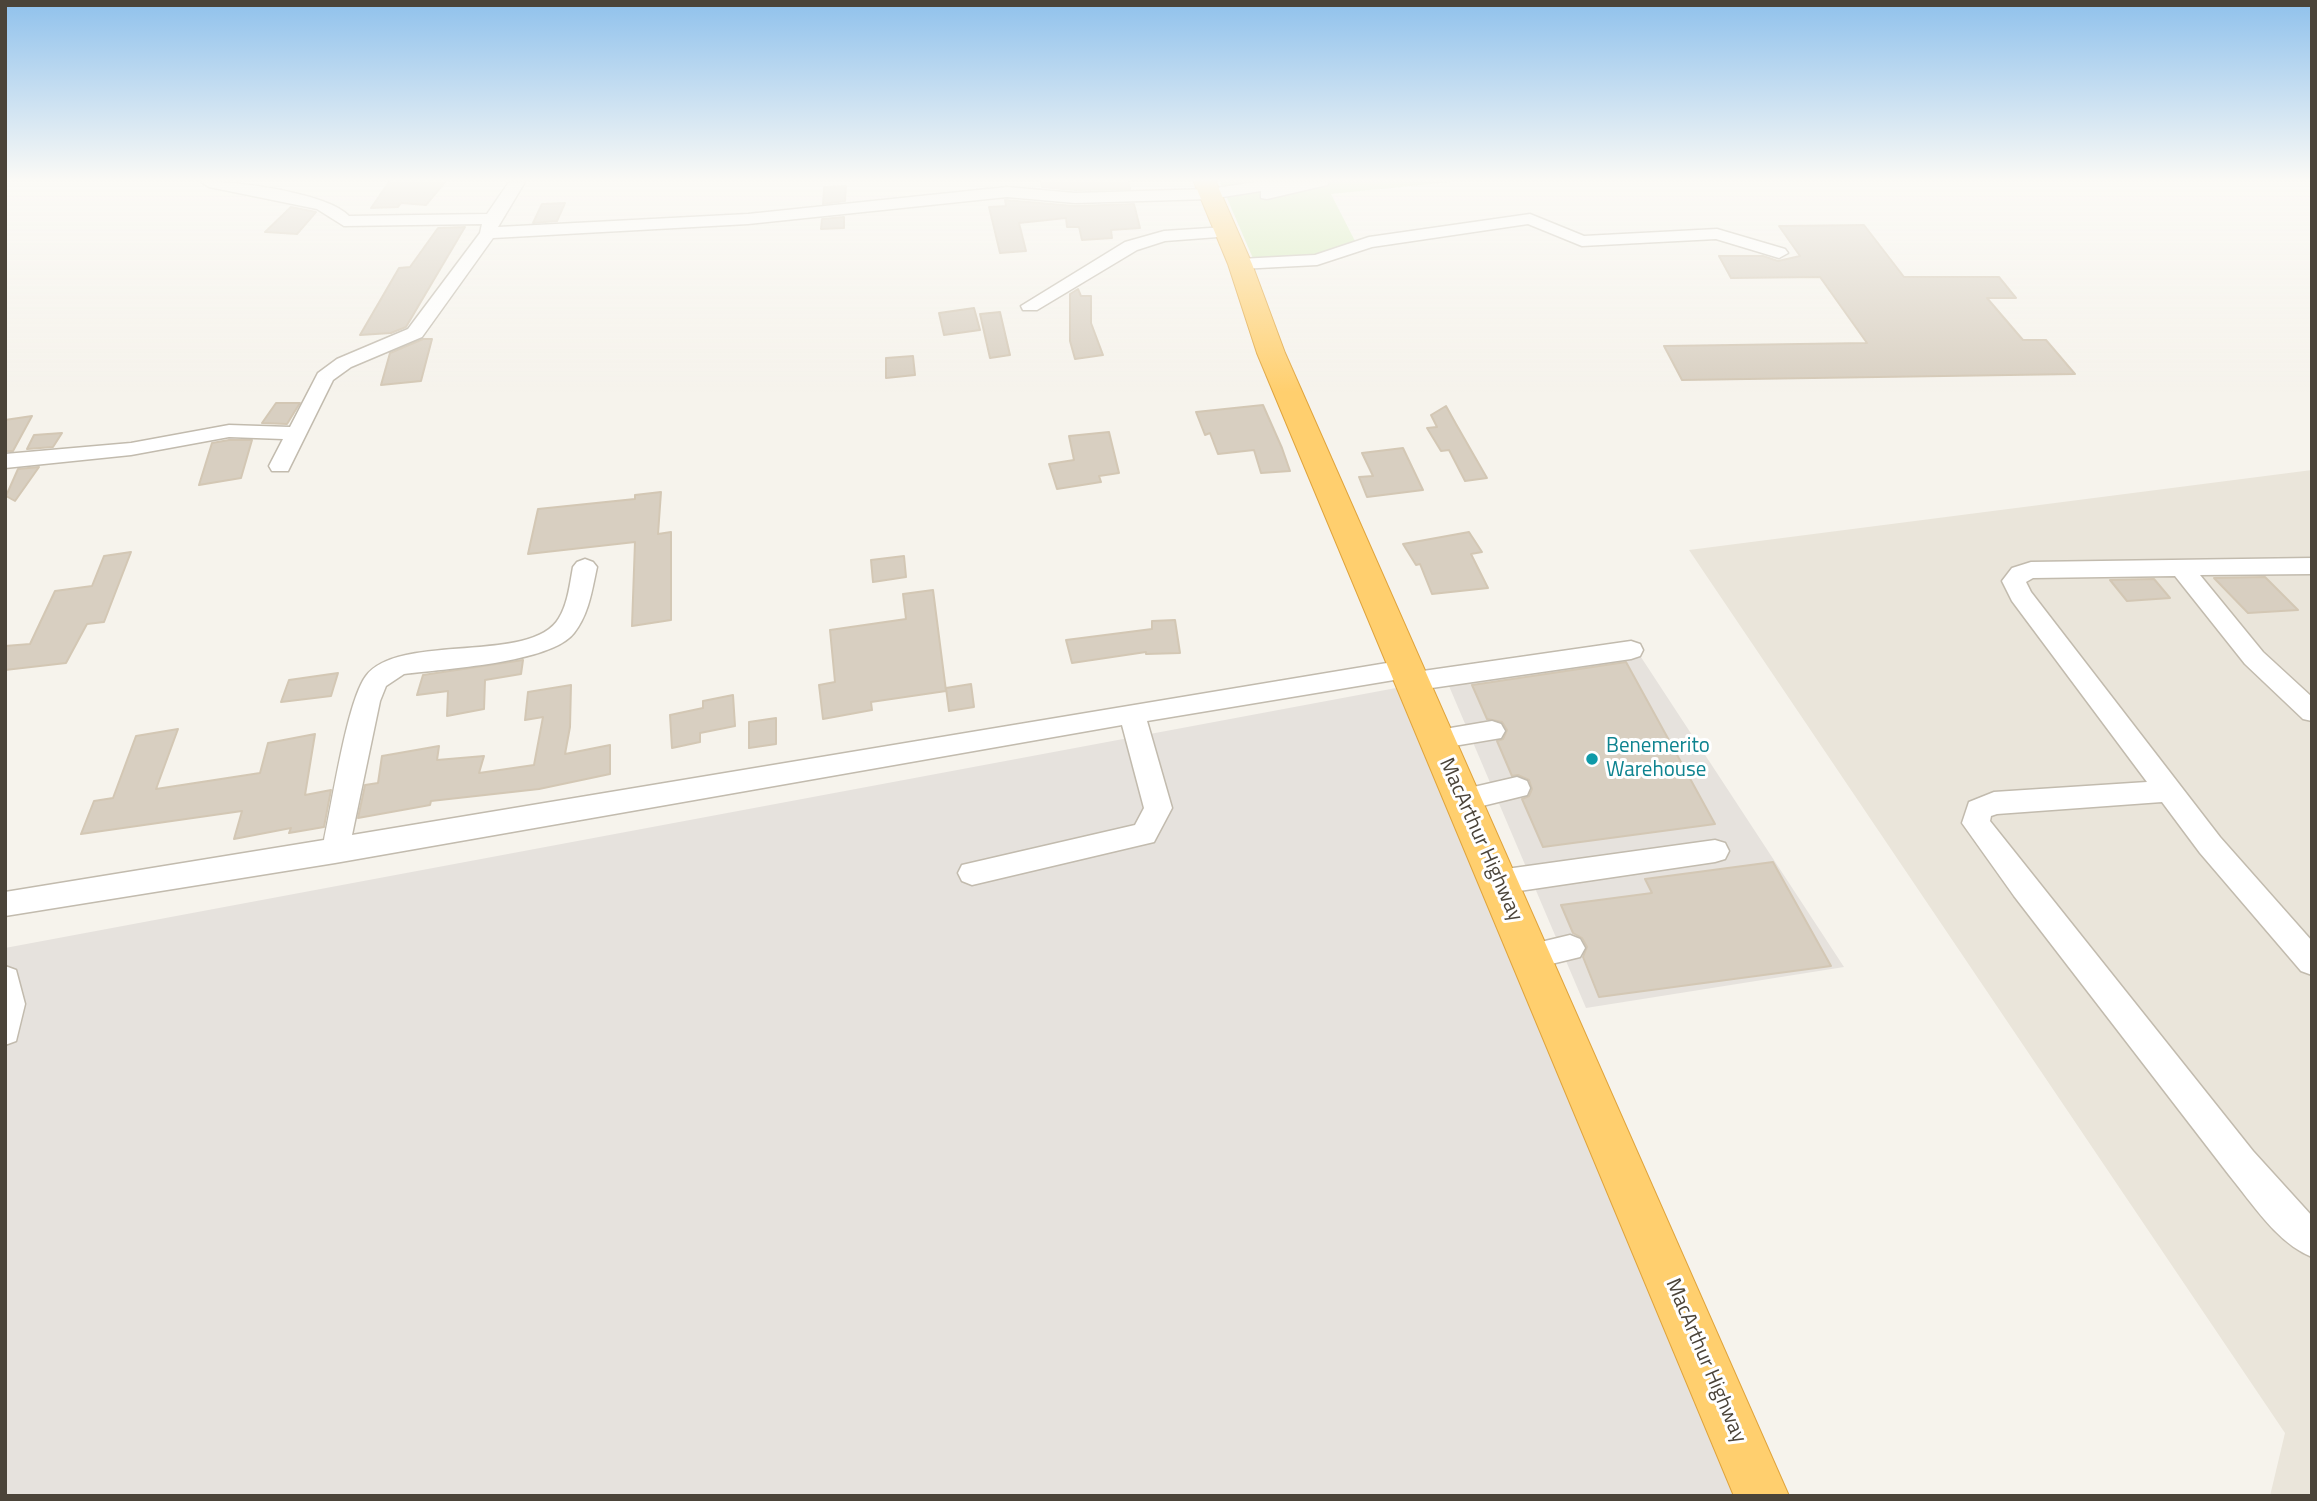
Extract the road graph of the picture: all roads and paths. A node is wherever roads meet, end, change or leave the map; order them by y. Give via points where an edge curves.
1 (472, 252) edge
2 (1121, 252) edge
3 (1241, 252) edge
4 (1303, 252) edge
5 (1340, 252) edge
6 (1030, 306) dead end
7 (296, 433) junction
8 (5, 461) edge
9 (280, 466) dead end
10 (585, 566) dead end
11 (2312, 566) edge
12 (2181, 567) junction
13 (1631, 650) dead end
14 (1408, 675) junction
15 (2312, 712) edge
16 (1132, 713) junction
17 (1492, 731) dead end
18 (1436, 738) junction
19 (1517, 788) dead end
20 (2171, 791) junction
21 (1462, 800) junction
22 (1715, 851) dead end
23 (335, 852) junction
24 (972, 873) dead end
25 (1499, 882) junction
26 (5, 904) edge
27 (1570, 948) dead end
28 (1531, 956) junction
29 (2312, 962) edge
30 (5, 979) edge
31 (5, 1031) edge
32 (2312, 1240) edge
33 (1762, 1496) edge

1 - 7 street via 415,333 330,372
2 - 6 street
3 - 14 highway, MacArthur Highway via 1271,353
4 - 5 street via 1317,260
7 - 8 street via 229,432 131,449
7 - 9 street
10 - 23 street via 571,624 551,640 534,647 398,666 376,680 367,701
11 - 12 street
12 - 15 street via 2254,658
12 - 20 street via 2031,570 2014,581 2020,595
13 - 14 street
14 - 16 street
14 - 18 highway, MacArthur Highway
16 - 23 street
16 - 24 street via 1158,807 1144,834
17 - 18 street
18 - 21 highway, MacArthur Highway
19 - 21 street
20 - 29 street via 2210,845
20 - 32 street via 1994,803 1979,810 1976,823 2232,1153
21 - 25 highway, MacArthur Highway
22 - 25 street
23 - 26 street
25 - 28 highway, MacArthur Highway
27 - 28 street
28 - 33 highway, MacArthur Highway
30 - 31 street via 10,1004

